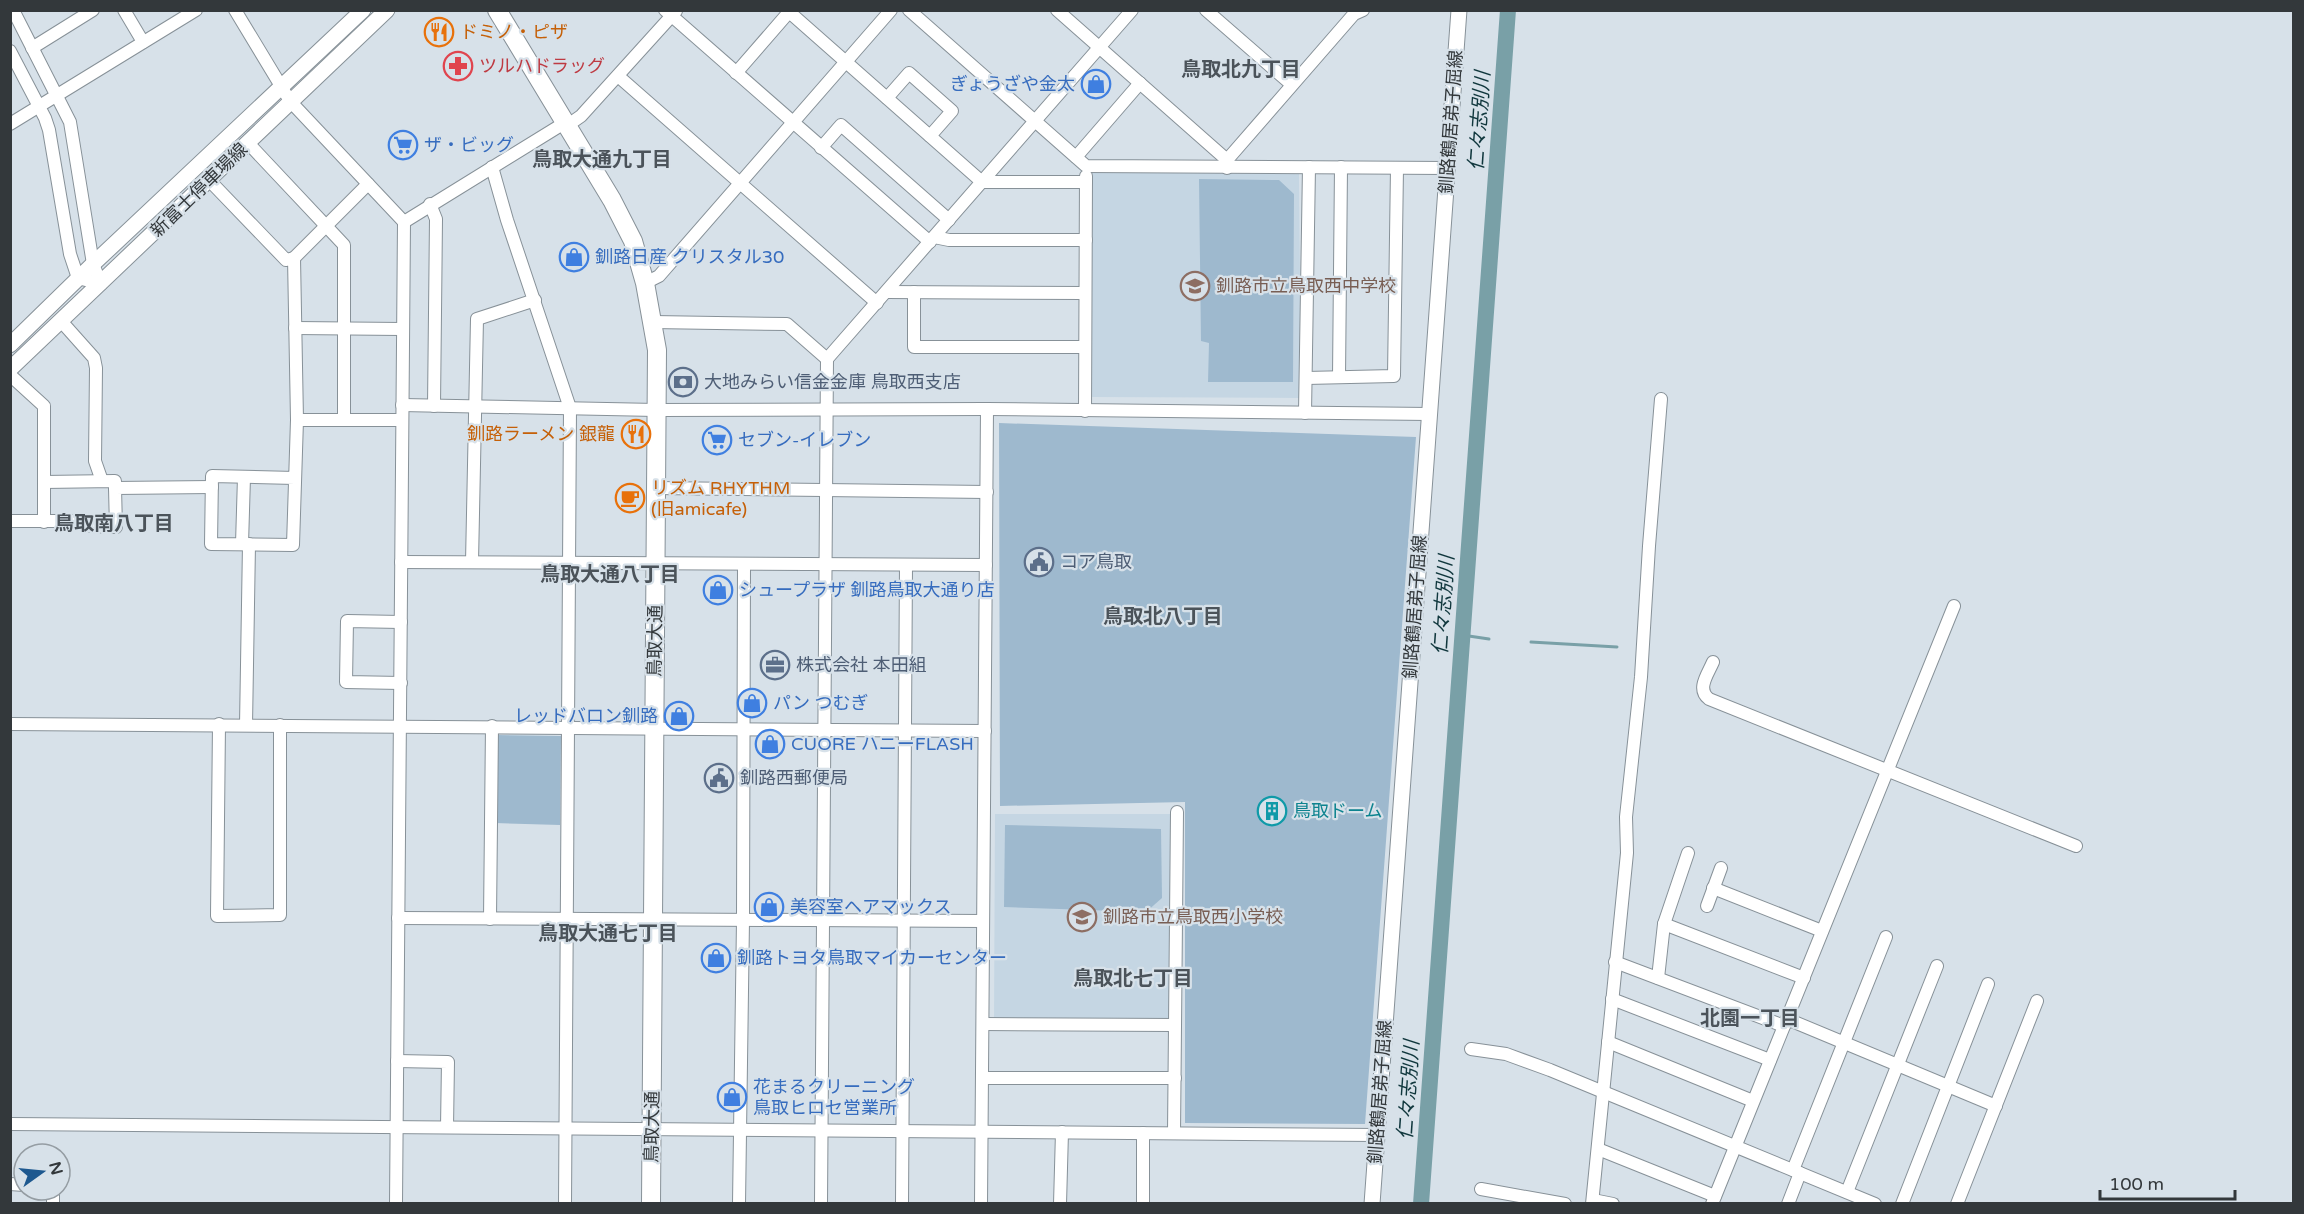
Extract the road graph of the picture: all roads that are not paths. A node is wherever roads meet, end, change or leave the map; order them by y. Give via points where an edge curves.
1 (13, 10) edge
2 (93, 10) edge
3 (124, 10) edge
4 (196, 10) edge
5 (235, 10) edge
6 (363, 10) edge
7 (387, 10) edge
8 (497, 10) edge
9 (891, 10) edge
10 (909, 10) edge
11 (1057, 10) edge
12 (1132, 10) edge
13 (1206, 10) edge
14 (1459, 10) edge
15 (788, 11) edge
16 (671, 12) edge
17 (1356, 12) edge
18 (143, 42) junction
19 (32, 48) junction
20 (1099, 48) junction
21 (10, 51) edge
22 (845, 62) junction
23 (736, 73) junction
24 (618, 76) junction
25 (1140, 83) junction
26 (1291, 84) junction
27 (282, 88) junction
28 (57, 96) junction
29 (887, 98) junction
30 (290, 101) junction
31 (38, 106) junction
32 (1035, 121) junction
33 (792, 122) junction
34 (567, 123) junction
35 (10, 124) edge
36 (930, 136) junction
37 (248, 143) junction
38 (821, 148) junction
39 (1081, 161) junction
40 (1227, 164) junction
41 (492, 167) junction
42 (1309, 167) junction
43 (1341, 167) junction
44 (1396, 168) junction
45 (1448, 168) junction
46 (209, 180) junction
47 (982, 182) junction
48 (1086, 182) junction
49 (740, 183) junction
50 (368, 184) junction
51 (430, 204) junction
52 (949, 220) junction
53 (404, 222) junction
54 (326, 226) junction
55 (932, 239) junction
56 (1086, 240) junction
57 (294, 258) junction
58 (93, 264) junction
59 (78, 278) junction
60 (645, 282) junction
61 (101, 284) junction
62 (887, 292) junction
63 (914, 292) junction
64 (1085, 293) junction
65 (535, 300) junction
66 (877, 303) junction
67 (61, 321) junction
68 (653, 322) junction
69 (296, 328) junction
70 (344, 329) junction
71 (402, 329) junction
72 (10, 345) edge
73 (1084, 347) junction
74 (827, 359) junction
75 (10, 369) edge
76 (10, 375) edge
77 (1339, 377) junction
78 (1306, 378) junction
79 (1661, 399) dead end
80 (402, 405) junction
81 (434, 406) junction
82 (476, 407) junction
83 (570, 408) junction
84 (987, 409) junction
85 (656, 410) junction
86 (826, 410) junction
87 (1085, 411) junction
88 (1305, 413) junction
89 (1429, 414) junction
90 (297, 420) junction
91 (344, 420) junction
92 (402, 420) junction
93 (243, 477) junction
94 (295, 478) junction
95 (102, 481) junction
96 (44, 482) junction
97 (212, 487) junction
98 (115, 488) junction
99 (656, 488) junction
100 (826, 491) junction
101 (987, 492) junction
102 (10, 521) edge
103 (44, 522) junction
104 (245, 544) junction
105 (401, 562) junction
106 (472, 562) junction
107 (657, 562) junction
108 (570, 563) junction
109 (825, 564) junction
110 (744, 565) junction
111 (906, 565) junction
112 (986, 565) junction
113 (1954, 606) dead end
114 (401, 622) junction
115 (1713, 662) dead end
116 (401, 683) junction
117 (10, 724) edge
118 (219, 724) junction
119 (246, 725) junction
120 (280, 725) junction
121 (400, 725) junction
122 (492, 726) junction
123 (567, 727) junction
124 (654, 728) junction
125 (742, 728) junction
126 (824, 728) junction
127 (904, 729) junction
128 (985, 731) junction
129 (1887, 772) junction
130 (1178, 812) dead end
131 (2076, 846) dead end
132 (1688, 853) dead end
133 (1721, 868) dead end
134 (1713, 888) junction
135 (1707, 906) dead end
136 (398, 918) junction
137 (490, 919) junction
138 (567, 919) junction
139 (654, 919) junction
140 (743, 920) junction
141 (822, 920) junction
142 (903, 921) junction
143 (983, 921) junction
144 (1664, 924) junction
145 (1822, 931) junction
146 (1886, 937) dead end
147 (1615, 962) junction
148 (1937, 966) dead end
149 (1658, 978) junction
150 (1804, 978) junction
151 (1988, 984) dead end
152 (1612, 999) junction
153 (2037, 1001) dead end
154 (1785, 1023) junction
155 (983, 1024) junction
156 (1175, 1025) junction
157 (1608, 1042) junction
158 (1844, 1042) junction
159 (1471, 1049) dead end
160 (1770, 1060) junction
161 (397, 1061) junction
162 (1898, 1065) junction
163 (982, 1078) junction
164 (1175, 1078) junction
165 (1948, 1086) junction
166 (1604, 1092) junction
167 (1753, 1101) junction
168 (1996, 1106) junction
169 (10, 1124) edge
170 (397, 1127) junction
171 (447, 1127) junction
172 (565, 1129) junction
173 (652, 1129) junction
174 (739, 1129) junction
175 (821, 1130) junction
176 (902, 1130) junction
177 (982, 1132) junction
178 (1062, 1132) junction
179 (1143, 1133) junction
180 (1174, 1133) junction
181 (1377, 1135) junction
182 (1735, 1147) junction
183 (1598, 1149) junction
184 (1796, 1172) junction
185 (1481, 1189) dead end
186 (1847, 1192) junction
187 (1714, 1200) edge
188 (1593, 1202) edge
189 (396, 1203) edge
190 (565, 1203) edge
191 (651, 1203) edge
192 (739, 1203) edge
193 (821, 1203) edge
194 (902, 1203) edge
195 (981, 1203) edge
196 (1060, 1203) edge
197 (1143, 1203) edge
198 (1372, 1203) edge
199 (1565, 1203) edge
200 (1613, 1203) edge
201 (1788, 1203) edge
202 (1875, 1203) edge
203 (1902, 1203) edge
204 (1957, 1203) edge

1 - 19 street
2 - 19 street
3 - 18 street
4 - 18 street
5 - 27 street
6 - 27 main road, 新富士停車場線
7 - 30 main road, 新富士停車場線
8 - 34 highway, 鳥取大通
9 - 22 street
10 - 32 street
11 - 20 street
12 - 20 street
13 - 26 street
14 - 45 main road, 釧路鶴居弟子屈線
15 - 22 street
15 - 23 street
16 - 23 street
16 - 24 street
17 - 26 street
18 - 28 street
19 - 28 street
20 - 25 street
20 - 32 street
21 - 31 street
22 - 29 street
22 - 33 street
23 - 33 street
24 - 34 street via 581,116
24 - 49 street
25 - 39 street
25 - 40 street
26 - 40 street
27 - 30 street
27 - 58 main road, 新富士停車場線
28 - 31 street
28 - 58 street via 70,122
29 - 36 street
29 - 36 street via 909,73 952,111
30 - 37 main road, 新富士停車場線
30 - 50 street
31 - 35 street
31 - 59 street via 52,143 70,254
32 - 39 street
32 - 47 street
33 - 38 street
33 - 49 street
34 - 41 street
34 - 60 highway, 鳥取大通 via 618,210 633,241
36 - 47 street
37 - 46 main road, 新富士停車場線
37 - 54 street
38 - 52 street via 841,125
38 - 55 street
39 - 40 street
39 - 48 street
40 - 42 street
41 - 51 street
41 - 65 street
42 - 43 street
42 - 78 street
43 - 44 street
43 - 77 street
44 - 45 street
44 - 77 street via 1394,376
45 - 89 main road, 釧路鶴居弟子屈線
46 - 57 street via 286,260
46 - 61 main road, 新富士停車場線
47 - 48 street
47 - 52 street
48 - 56 street
49 - 60 street via 659,276
49 - 66 street
50 - 53 street
50 - 54 street
51 - 53 street
51 - 81 street via 436,219
52 - 55 street
53 - 71 street
54 - 57 street
54 - 70 street via 344,245
55 - 56 street
55 - 62 street
56 - 64 street
57 - 69 street
58 - 59 main road, 新富士停車場線
58 - 61 street
59 - 61 street
59 - 72 main road, 新富士停車場線
60 - 68 highway, 鳥取大通
61 - 67 main road, 新富士停車場線
62 - 63 street
62 - 66 street
63 - 64 street
63 - 73 street via 914,347
64 - 73 street
65 - 82 street via 477,319
65 - 83 street
66 - 74 street
67 - 75 main road, 新富士停車場線
67 - 95 street via 94,358 95,461
68 - 74 street via 787,324
68 - 85 highway, 鳥取大通 via 657,350
69 - 70 street
69 - 90 street
70 - 71 street
70 - 91 street
71 - 80 street
73 - 87 street
74 - 86 street
76 - 96 street via 44,406
77 - 78 street
78 - 88 street
79 - 147 street via 1641,677 1626,817 1627,853
80 - 81 street
80 - 92 street
81 - 82 street
82 - 83 street
82 - 106 street
83 - 85 street
83 - 108 street
84 - 86 street
84 - 87 street
84 - 101 street
85 - 86 street
85 - 99 highway, 鳥取大通
86 - 100 street
87 - 88 street
88 - 89 street
89 - 181 main road, 釧路鶴居弟子屈線
90 - 91 street
90 - 94 street
91 - 92 street
92 - 105 street
93 - 94 street
93 - 97 street via 212,477
93 - 104 street
94 - 104 street via 294,545
95 - 96 street
95 - 98 street via 115,481
96 - 103 street
97 - 98 street
97 - 104 street via 211,544
98 - 103 street via 116,527 91,526 90,521
99 - 100 street
99 - 107 highway, 鳥取大通
100 - 101 street
100 - 109 street
101 - 112 street
102 - 103 street
104 - 119 street
105 - 106 street
105 - 114 street
106 - 108 street
107 - 108 street
107 - 110 street
107 - 124 highway, 鳥取大通
108 - 123 street
109 - 110 street
109 - 111 street
109 - 126 street
110 - 125 street
111 - 112 street
111 - 127 street
112 - 128 street
113 - 129 street
114 - 116 street
114 - 116 street via 347,621 346,682
115 - 129 street via 1702,690 1704,696
116 - 121 street
117 - 118 street
118 - 119 street
118 - 120 street via 217,916 280,915
119 - 120 street
120 - 121 street
121 - 122 street
121 - 136 street
122 - 123 street
122 - 137 street
123 - 124 street
123 - 138 street
124 - 125 street
124 - 139 highway, 鳥取大通
125 - 126 street
125 - 140 street
126 - 127 street
126 - 141 street
127 - 128 street
127 - 142 street
128 - 143 street
129 - 131 street
129 - 145 street
130 - 156 street
132 - 144 street
133 - 134 street
134 - 135 street
134 - 145 street
136 - 137 street
136 - 161 street
137 - 138 street
138 - 139 street
138 - 172 street
139 - 140 street
139 - 173 highway, 鳥取大通
140 - 141 street
140 - 174 street
141 - 142 street
141 - 175 street
142 - 143 street
142 - 176 street
143 - 155 street
144 - 149 street
144 - 150 street
145 - 150 street
146 - 158 street
147 - 149 street
147 - 152 street
148 - 162 street
149 - 154 street
150 - 154 street
151 - 165 street
152 - 157 street
152 - 160 street
153 - 168 street
154 - 158 street
154 - 160 street
155 - 156 street
155 - 163 street
156 - 164 street
157 - 166 street
157 - 167 street
158 - 162 street
158 - 184 street
159 - 166 street via 1506,1054
160 - 167 street
161 - 170 street
161 - 171 street via 448,1062
162 - 165 street
162 - 186 street
163 - 164 street
163 - 177 street
164 - 180 street
165 - 168 street
165 - 203 street
166 - 182 street
166 - 183 street
167 - 182 street
168 - 204 street
169 - 170 street
170 - 171 street
170 - 189 street
171 - 172 street
172 - 173 street
172 - 190 street
173 - 174 street
173 - 191 highway, 鳥取大通
174 - 175 street
174 - 192 street
175 - 176 street
175 - 193 street
176 - 177 street
176 - 194 street
177 - 178 street
177 - 195 street
178 - 179 street
178 - 196 street
179 - 180 street
179 - 197 street
180 - 181 street
181 - 198 main road, 釧路鶴居弟子屈線
182 - 184 street
182 - 187 street
183 - 187 street
183 - 188 street
184 - 186 street
184 - 201 street
185 - 199 street
186 - 202 street
188 - 200 street

